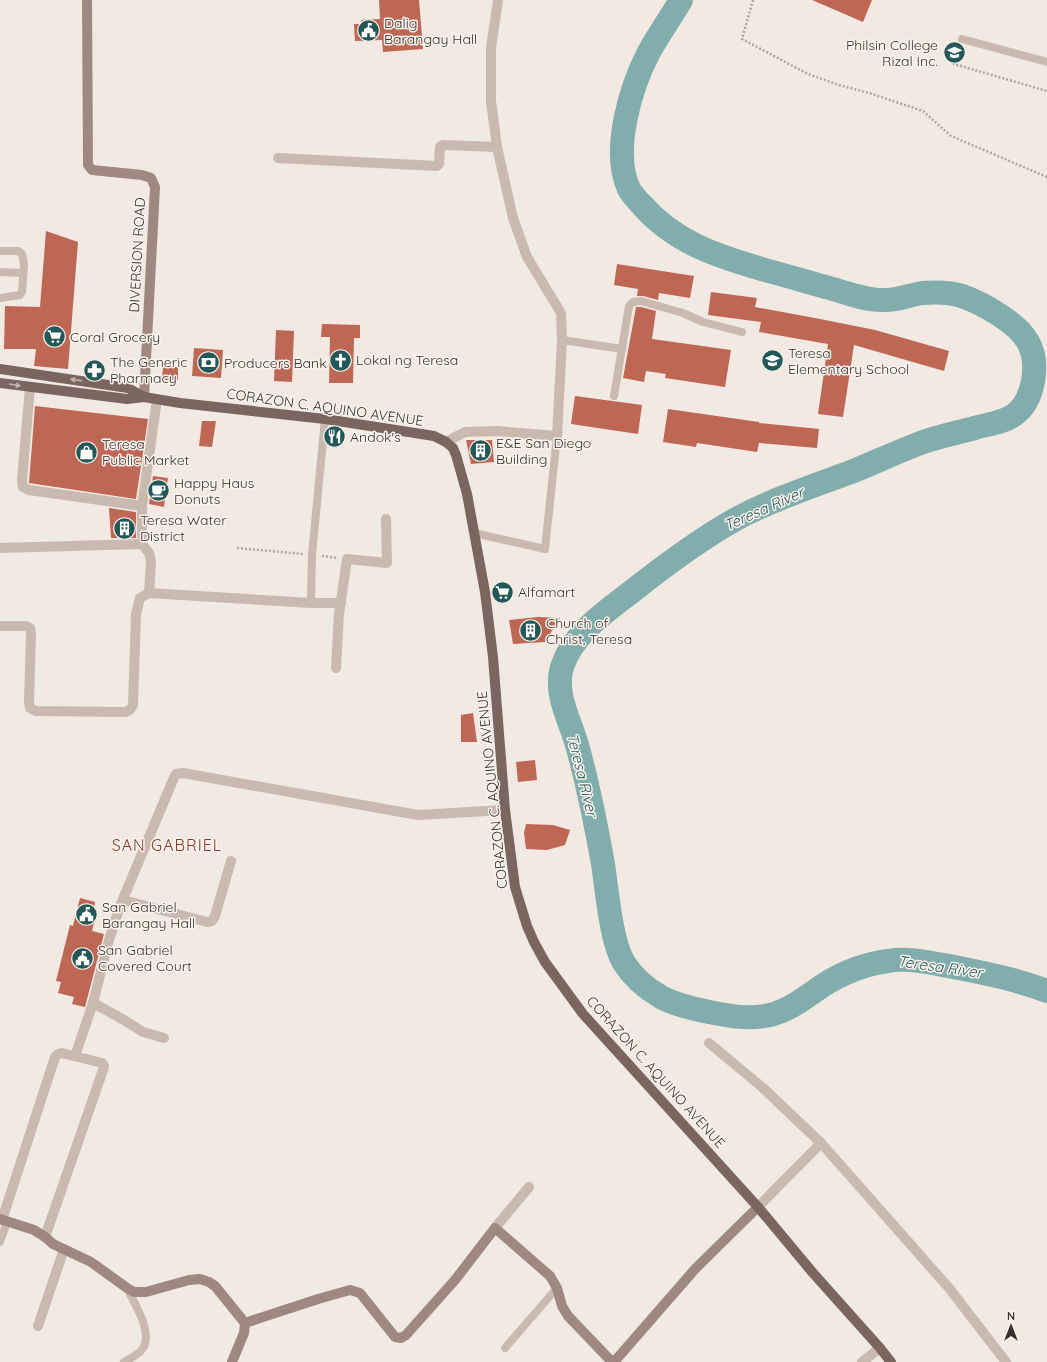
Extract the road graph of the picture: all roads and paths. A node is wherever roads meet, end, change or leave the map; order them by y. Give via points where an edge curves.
1 (87, 0) edge
2 (498, 0) edge
3 (753, 0) edge
4 (962, 39) joint
5 (1047, 62) edge
6 (1047, 91) edge
7 (497, 147) junction
8 (278, 158) dead end
9 (1047, 177) edge
10 (0, 251) edge
11 (0, 272) edge
12 (24, 273) junction
13 (0, 298) edge
14 (742, 332) dead end
15 (562, 340) junction
16 (622, 349) junction
17 (0, 369) edge
18 (0, 382) edge
19 (30, 387) junction
20 (614, 396) dead end
21 (144, 397) junction
22 (157, 400) junction
23 (325, 419) junction
24 (557, 436) junction
25 (446, 442) junction
26 (142, 506) junction
27 (386, 519) dead end
28 (474, 533) junction
29 (142, 544) junction
30 (0, 548) edge
31 (237, 548) dead end
32 (312, 555) junction
33 (347, 559) junction
34 (149, 593) junction
35 (311, 603) junction
36 (341, 603) junction
37 (0, 626) edge
38 (336, 668) dead end
39 (505, 810) junction
40 (231, 861) dead end
41 (123, 900) junction
42 (93, 1003) junction
43 (164, 1038) dead end
44 (708, 1043) dead end
45 (75, 1056) junction
46 (821, 1143) junction
47 (529, 1187) dead end
48 (758, 1207) junction
49 (3, 1220) edge
50 (496, 1228) junction
51 (45, 1237) junction
52 (0, 1242) edge
53 (64, 1249) junction
54 (127, 1288) junction
55 (557, 1288) junction
56 (245, 1323) junction
57 (38, 1326) dead end
58 (504, 1348) dead end
59 (880, 1348) junction
60 (124, 1362) edge
61 (232, 1362) edge
62 (613, 1362) edge
63 (862, 1362) edge
64 (891, 1362) edge
65 (1006, 1362) edge

1 - 21 street, DIVERSION ROAD via 88,165 92,170 142,175 151,178 155,187
2 - 7 street via 491,48 491,101
3 - 9 path via 742,39 808,74 923,111 951,136
4 - 5 lane
4 - 6 path via 954,64
7 - 8 street via 443,145 440,147 437,166
7 - 15 street via 513,218 526,257 560,313
10 - 12 lane via 18,251 22,254
11 - 12 lane
12 - 13 lane via 20,295
14 - 16 lane via 703,322 683,312 641,301 632,302 629,306
15 - 16 lane
15 - 24 street
16 - 20 lane
21 -> 17 main road, CORAZON C. AQUINO AVENUE via 128,388
18 -> 19 main road, CORAZON C. AQUINO AVENUE
19 - 21 main road, CORAZON C. AQUINO AVENUE via 126,400
19 - 26 street via 23,487 28,490
21 - 22 main road, CORAZON C. AQUINO AVENUE
22 - 23 main road, CORAZON C. AQUINO AVENUE
22 - 26 street
23 - 25 main road, CORAZON C. AQUINO AVENUE via 416,432
23 - 32 lane
24 - 25 street via 497,431 465,432
24 - 28 lane via 545,549
25 - 28 main road, CORAZON C. AQUINO AVENUE via 456,455
26 - 29 street
27 - 33 street via 387,563
28 - 39 main road, CORAZON C. AQUINO AVENUE via 492,650
29 - 30 street
29 - 34 street via 151,561
31 - 32 path
32 - 33 path
32 - 35 lane
33 - 36 street
34 - 35 street
34 - 37 street via 140,598 136,614 133,705 125,712 36,711 30,708 28,702 32,633 26,626
35 - 36 street
36 - 38 street
39 - 41 street via 418,815 183,773 176,774
39 - 48 main road, CORAZON C. AQUINO AVENUE via 515,887 526,926 545,962 583,1014
40 - 41 street via 212,921 207,922
41 - 42 street via 109,940
42 - 43 street via 143,1032
42 - 45 street
44 - 46 street via 762,1087
45 - 49 street via 62,1052 55,1057
45 - 51 street via 102,1063 104,1066
46 - 48 street
46 - 65 street via 949,1288
47 - 50 street
48 - 59 main road, CORAZON C. AQUINO AVENUE
48 - 62 street via 696,1268
49 - 51 street via 34,1230
49 - 52 lane
50 - 55 street via 550,1276
50 - 56 street via 455,1280 401,1338 394,1336 360,1292 350,1290
51 - 53 street
53 - 54 street via 91,1262
53 - 57 street
54 - 56 street via 134,1292 146,1292 200,1279 215,1286
54 - 60 lane via 140,1314 146,1335 145,1345 141,1351
55 - 58 lane
55 - 62 street via 568,1316
56 - 61 street via 244,1333
59 - 63 street
59 - 64 main road, CORAZON C. AQUINO AVENUE

